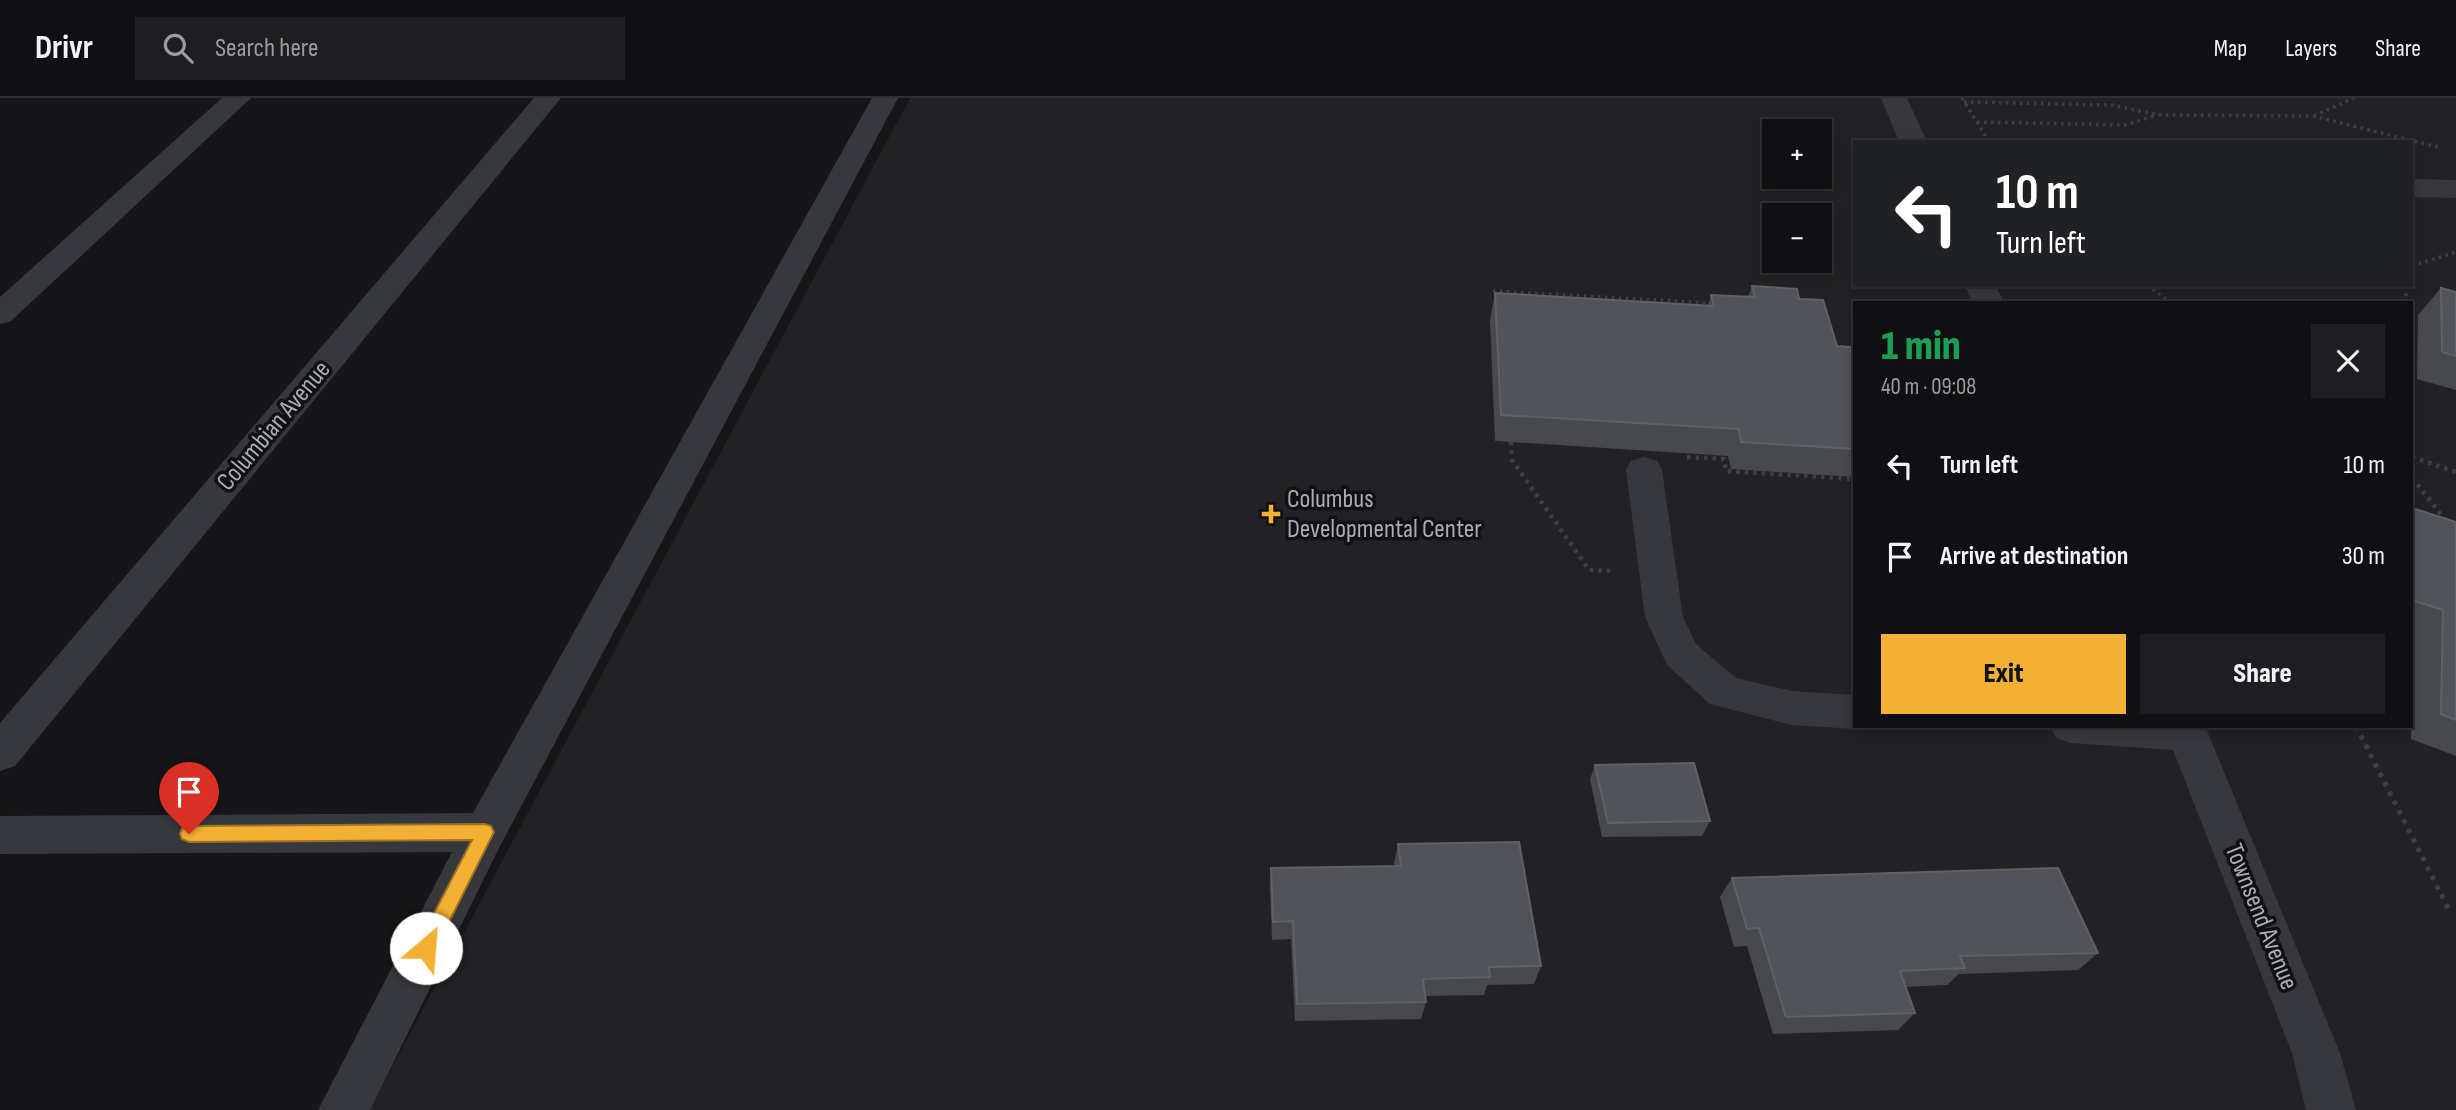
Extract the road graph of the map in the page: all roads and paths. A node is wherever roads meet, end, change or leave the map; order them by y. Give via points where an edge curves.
1 (238, 98) edge
2 (548, 98) edge
3 (885, 98) edge
4 (1894, 98) edge
5 (2354, 98) edge
6 (1963, 100) edge
7 (2158, 115) junction
8 (2313, 116) junction
9 (1977, 122) junction
10 (1912, 140) edge
11 (1988, 140) edge
12 (2410, 140) edge
13 (2413, 141) edge
14 (2447, 149) dead end
15 (2413, 188) edge
16 (2456, 188) edge
17 (2456, 252) edge
18 (2413, 266) edge
19 (2150, 287) edge
20 (1493, 291) edge
21 (1502, 291) junction
22 (1503, 301) edge
23 (2168, 301) edge
24 (1714, 303) edge
25 (0, 314) edge
26 (1511, 442) edge
27 (2413, 457) edge
28 (2456, 472) edge
29 (1645, 473) joint
30 (1853, 479) edge
31 (2413, 479) edge
32 (2449, 524) edge
33 (1658, 574) junction
34 (1853, 712) edge
35 (2128, 728) edge
36 (2357, 728) edge
37 (2362, 728) edge
38 (2186, 730) edge
39 (2360, 734) junction
40 (0, 753) edge
41 (485, 832) junction
42 (0, 835) edge
43 (2450, 912) dead end
44 (343, 1110) edge
45 (2331, 1110) edge

1 - 25 street
2 - 40 street, Columbian Avenue
3 - 41 street
4 - 10 street
5 - 8 path
6 - 7 path via 2112,105
6 - 9 path
7 - 8 path
7 - 9 path via 2125,124
8 - 12 path
9 - 11 path
13 - 14 path
15 - 16 street
17 - 18 path
19 - 23 path
20 - 21 path
21 - 22 path
21 - 24 path
26 - 33 path via 1512,460 1590,570
27 - 28 path
29 - 30 path via 1687,480 1683,457 1724,459 1726,471
29 - 33 street
31 - 32 path
33 - 34 street via 1664,617 1681,654 1724,692 1792,708
35 - 38 street
36 - 39 path
37 - 39 path
38 - 45 street, Townsend Avenue via 2316,1053
39 - 43 path
41 - 42 street
41 - 44 street

